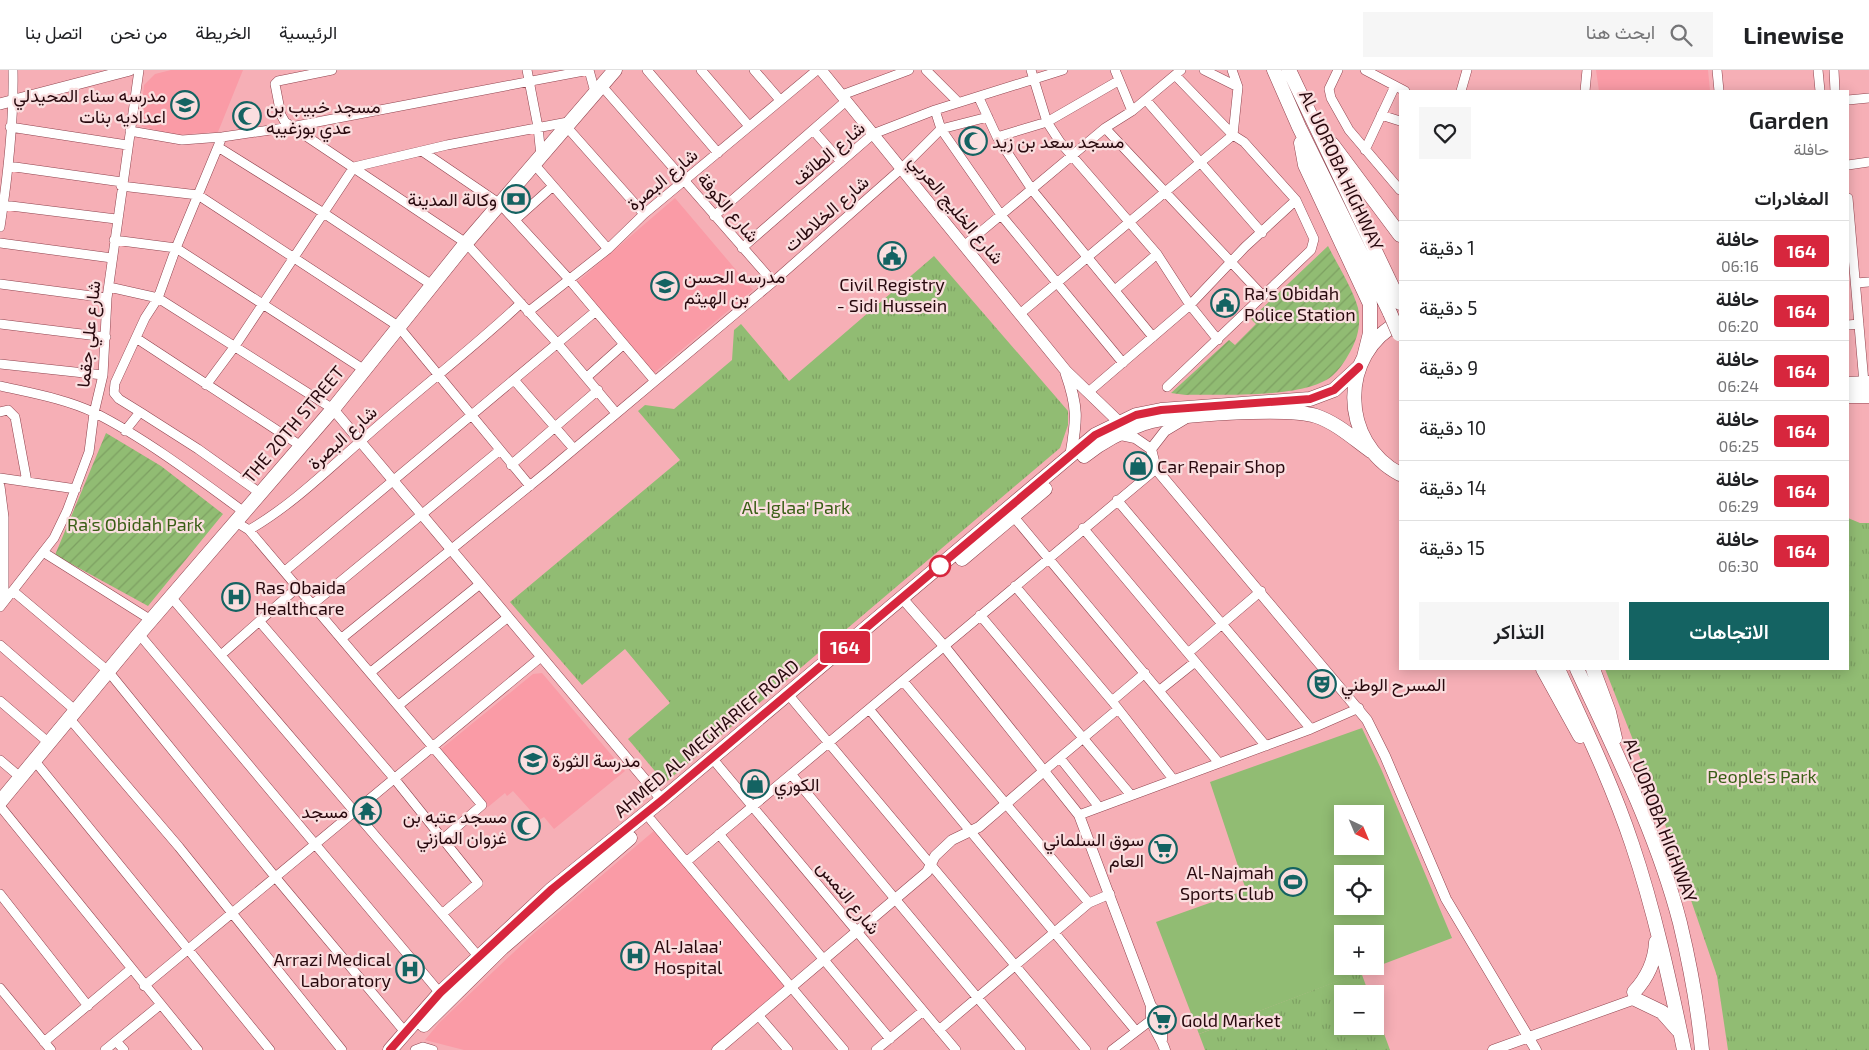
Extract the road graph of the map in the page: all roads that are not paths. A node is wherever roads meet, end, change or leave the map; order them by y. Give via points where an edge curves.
1 (13, 70) edge
2 (130, 70) edge
3 (139, 70) edge
4 (332, 70) edge
5 (526, 70) edge
6 (589, 70) edge
7 (615, 70) edge
8 (647, 70) edge
9 (701, 70) edge
10 (754, 70) edge
11 (817, 70) edge
12 (821, 70) edge
13 (909, 70) edge
14 (926, 70) edge
15 (1063, 70) edge
16 (1115, 70) edge
17 (1204, 70) edge
18 (1232, 70) edge
19 (1272, 70) edge
20 (1289, 70) edge
21 (1294, 70) edge
22 (1338, 70) edge
23 (1365, 70) edge
24 (1467, 70) edge
25 (1587, 70) edge
26 (1717, 70) edge
27 (1818, 70) edge
28 (1834, 70) edge
29 (1178, 73) edge
30 (1032, 74) edge
31 (528, 80) junction
32 (1118, 80) junction
33 (1394, 86) junction
34 (1238, 87) junction
35 (598, 88) junction
36 (1298, 90) junction
37 (1403, 90) edge
38 (1461, 90) edge
39 (1585, 90) edge
40 (1719, 90) edge
41 (1820, 90) edge
42 (1835, 90) edge
43 (844, 98) junction
44 (979, 98) junction
45 (1869, 98) edge
46 (14, 100) junction
47 (780, 100) junction
48 (1146, 100) junction
49 (1849, 100) edge
50 (958, 102) junction
51 (0, 104) edge
52 (935, 110) junction
53 (1132, 111) junction
54 (1381, 115) junction
55 (1312, 116) junction
56 (988, 117) junction
57 (1399, 121) edge
58 (1048, 122) junction
59 (567, 123) junction
60 (302, 125) junction
61 (749, 126) junction
62 (10, 127) junction
63 (292, 127) junction
64 (538, 127) junction
65 (1299, 127) junction
66 (1106, 128) junction
67 (941, 129) junction
68 (813, 130) junction
69 (130, 131) junction
70 (873, 134) junction
71 (1233, 134) junction
72 (222, 137) junction
73 (307, 137) junction
74 (997, 137) junction
75 (127, 145) junction
76 (218, 148) junction
77 (1365, 150) junction
78 (422, 151) junction
79 (718, 153) junction
80 (1071, 157) junction
81 (538, 160) junction
82 (1201, 161) junction
83 (841, 162) junction
84 (1869, 162) edge
85 (1849, 164) edge
86 (8, 166) junction
87 (354, 167) junction
88 (902, 169) junction
89 (1397, 178) edge
90 (685, 180) junction
91 (3, 181) edge
92 (122, 184) junction
93 (553, 186) junction
94 (1033, 191) junction
95 (1165, 192) junction
96 (198, 196) junction
97 (1296, 200) junction
98 (500, 204) junction
99 (3, 205) junction
100 (1849, 209) edge
101 (322, 212) junction
102 (644, 214) junction
103 (1001, 215) junction
104 (714, 216) junction
105 (116, 219) junction
106 (514, 220) junction
107 (1130, 220) junction
108 (0, 227) edge
109 (1262, 233) junction
110 (1399, 234) edge
111 (114, 240) junction
112 (0, 243) edge
113 (466, 243) junction
114 (965, 245) junction
115 (176, 248) junction
116 (608, 248) junction
117 (742, 248) junction
118 (1157, 254) junction
119 (293, 257) junction
120 (1088, 257) junction
121 (112, 258) junction
122 (1230, 263) junction
123 (568, 278) junction
124 (773, 282) junction
125 (1869, 282) edge
126 (1056, 283) junction
127 (1856, 283) junction
128 (0, 284) edge
129 (432, 285) junction
130 (109, 287) junction
131 (1115, 290) junction
132 (1263, 296) junction
133 (107, 298) junction
134 (158, 298) junction
135 (1399, 301) edge
136 (521, 303) junction
137 (262, 304) junction
138 (1190, 305) junction
139 (528, 312) junction
140 (596, 312) junction
141 (1020, 313) junction
142 (1395, 318) edge
143 (0, 324) edge
144 (1859, 324) junction
145 (1849, 325) edge
146 (398, 326) junction
147 (1399, 332) edge
148 (106, 337) junction
149 (1153, 337) junction
150 (136, 338) junction
151 (1218, 340) junction
152 (558, 344) junction
153 (624, 344) junction
154 (235, 346) junction
155 (1362, 362) junction
156 (1123, 363) junction
157 (0, 364) edge
158 (363, 369) junction
159 (1066, 371) junction
160 (103, 375) junction
161 (437, 376) junction
162 (586, 377) junction
163 (515, 381) junction
164 (655, 381) junction
165 (1849, 384) edge
166 (206, 385) junction
167 (0, 386) edge
168 (1167, 387) dead end
169 (1867, 387) edge
170 (1092, 388) dead end
171 (598, 390) junction
172 (1849, 396) edge
173 (333, 408) junction
174 (0, 412) edge
175 (140, 412) junction
176 (94, 413) junction
177 (616, 413) junction
178 (472, 417) junction
179 (1187, 417) junction
180 (555, 427) junction
181 (1118, 428) junction
182 (125, 431) junction
183 (361, 440) junction
184 (301, 446) junction
185 (574, 449) junction
186 (1151, 449) junction
187 (500, 450) junction
188 (1371, 451) junction
189 (1071, 454) junction
190 (511, 464) junction
191 (1156, 469) junction
192 (1399, 473) edge
193 (0, 478) edge
194 (395, 481) junction
195 (27, 482) junction
196 (0, 486) edge
197 (530, 486) junction
198 (76, 489) junction
199 (260, 493) junction
200 (1118, 500) junction
201 (424, 514) junction
202 (1013, 516) junction
203 (240, 517) junction
204 (1084, 528) junction
205 (249, 530) junction
206 (452, 550) junction
207 (43, 552) junction
208 (1048, 557) junction
209 (285, 571) junction
210 (480, 584) junction
211 (1015, 586) junction
212 (298, 587) junction
213 (13, 591) junction
214 (1261, 592) junction
215 (171, 597) junction
216 (905, 602) junction
217 (1, 603) edge
218 (313, 604) junction
219 (980, 615) junction
220 (508, 618) junction
221 (151, 620) junction
222 (260, 622) junction
223 (1222, 624) junction
224 (139, 634) junction
225 (342, 638) junction
226 (0, 645) edge
227 (944, 646) junction
228 (1188, 653) junction
229 (221, 655) junction
230 (541, 657) junction
231 (1195, 662) junction
232 (1544, 670) edge
233 (1558, 670) edge
234 (1577, 670) edge
235 (1593, 670) edge
236 (108, 671) junction
237 (371, 672) junction
238 (1145, 673) junction
239 (903, 681) junction
240 (1160, 690) junction
241 (792, 699) junction
242 (0, 701) edge
243 (1112, 701) junction
244 (399, 705) junction
245 (1359, 708) junction
246 (869, 709) junction
247 (1118, 709) junction
248 (73, 714) junction
249 (1311, 729) junction
250 (1083, 738) junction
251 (829, 742) junction
252 (49, 743) junction
253 (432, 745) junction
254 (1266, 746) junction
255 (1616, 754) junction
256 (1060, 758) junction
257 (0, 760) edge
258 (34, 760) junction
259 (1219, 763) junction
260 (717, 764) junction
261 (1601, 767) junction
262 (1045, 770) junction
263 (791, 774) junction
264 (20, 777) junction
265 (393, 777) junction
266 (1173, 779) junction
267 (1130, 794) junction
268 (662, 800) junction
269 (0, 802) edge
270 (1006, 803) junction
271 (0, 806) edge
272 (753, 806) junction
273 (1099, 806) junction
274 (356, 812) junction
275 (1079, 814) junction
276 (651, 820) junction
277 (971, 831) junction
278 (719, 834) junction
279 (443, 839) junction
280 (317, 844) junction
281 (686, 862) junction
282 (931, 865) junction
283 (575, 877) junction
284 (276, 878) junction
285 (0, 894) edge
286 (1110, 894) junction
287 (894, 898) junction
288 (1089, 903) junction
289 (232, 913) junction
290 (442, 914) junction
291 (1654, 926) junction
292 (856, 931) junction
293 (1054, 931) junction
294 (188, 950) junction
295 (478, 956) junction
296 (823, 959) junction
297 (1014, 964) junction
298 (130, 969) junction
299 (144, 986) junction
300 (791, 986) junction
301 (0, 988) edge
302 (440, 993) junction
303 (1635, 996) junction
304 (976, 997) junction
305 (160, 1005) junction
306 (88, 1006) junction
307 (1151, 1006) junction
308 (924, 1011) junction
309 (758, 1015) junction
310 (1155, 1026) junction
311 (1138, 1029) junction
312 (939, 1030) junction
313 (405, 1032) junction
314 (1680, 1034) junction
315 (1528, 1036) junction
316 (890, 1039) junction
317 (116, 1041) junction
318 (44, 1042) junction
319 (1164, 1045) edge
320 (952, 1048) edge
321 (51, 1050) edge
322 (106, 1050) edge
323 (124, 1050) edge
324 (198, 1050) edge
325 (270, 1050) edge
326 (342, 1050) edge
327 (390, 1050) edge
328 (402, 1050) edge
329 (415, 1050) edge
330 (433, 1050) edge
331 (718, 1050) edge
332 (788, 1050) edge
333 (844, 1050) edge
334 (876, 1050) edge
335 (1020, 1050) edge
336 (1086, 1050) edge
337 (1112, 1050) edge
338 (1493, 1050) edge
339 (1536, 1050) edge
340 (1684, 1050) edge
341 (1702, 1050) edge

1 - 46 street
2 - 46 main road
3 - 69 street, شارع علي جقما
4 - 63 street via 275,84 281,115
5 - 31 street
6 - 31 street
6 - 35 street
7 - 35 main road, THE 20TH STREET
8 - 79 street
9 - 61 street
10 - 47 street
11 - 47 street, شارع البصرة
12 - 43 main road, شارع الخليج العربي
13 - 43 street
14 - 50 street
15 - 30 street, شارع الطائف
16 - 32 street
17 - 34 street
18 - 34 street
19 - 65 main road, AL UOROBA HIGHWAY
20 - 36 main road, AL UOROBA HIGHWAY
21 - 36 main road
22 - 77 street via 1330,84 1330,94 1349,130
23 - 33 street
24 - 38 street
25 - 39 street
26 - 40 street
27 - 41 street
28 - 42 street
29 - 48 street
29 - 71 street
30 - 44 street, شارع الطائف
30 - 58 street
31 - 60 street
31 - 64 street
32 - 53 street
32 - 58 street
33 - 37 street
33 - 54 street
34 - 71 street
35 - 59 main road, THE 20TH STREET
35 - 90 street, شارع الكوفة
36 - 55 main road, AL UOROBA HIGHWAY
43 - 68 street
43 - 70 main road, شارع الخليج العربي
44 - 50 street, شارع الطائف
44 - 56 street
45 - 49 street
46 - 51 main road
46 - 62 street
47 - 61 street, شارع البصرة
48 - 53 street
48 - 82 street
50 - 52 street, شارع الطائف
52 - 67 street
52 - 70 street, شارع الطائف
53 - 66 street
54 - 57 street
54 - 77 street
55 - 110 main road
55 - 135 main road, AL UOROBA HIGHWAY
56 - 67 street
56 - 74 street
58 - 74 street
58 - 80 street
59 - 64 street
59 - 81 main road, THE 20TH STREET
59 - 102 street
60 - 63 street
60 - 73 street
61 - 79 street, شارع البصرة
62 - 75 street
62 - 86 street
63 - 72 street
63 - 73 street
64 - 78 street
64 - 81 street
65 - 142 main road, AL UOROBA HIGHWAY
65 - 155 main road via 1305,165 1370,304 1370,333
66 - 80 street
66 - 95 street
67 - 88 street, شارع الخلاطات
67 - 103 street
68 - 83 street
68 - 104 street
69 - 72 street via 182,140
69 - 75 street, شارع علي جقما
70 - 83 street, شارع الطائف
70 - 88 main road, شارع الخليج العربي
71 - 82 street
71 - 97 street
72 - 76 street
73 - 87 street
74 - 94 street
75 - 92 street, شارع علي جقما
76 - 96 street
76 - 101 street
77 - 89 street
78 - 87 street
78 - 98 street
79 - 90 street, شارع البصرة
80 - 94 street
80 - 107 street
81 - 93 street
81 - 98 main road, THE 20TH STREET
82 - 95 street
82 - 109 street
83 - 117 street, شارع الطائف
84 - 85 street
86 - 91 street
86 - 92 street
87 - 101 street
87 - 113 street
88 - 114 main road, شارع الخليج العربي
88 - 124 street, شارع الخلاطات
90 - 102 street, شارع البصرة
90 - 104 street, شارع الكوفة
91 - 99 street
92 - 96 street
92 - 105 street, شارع علي جقما
93 - 106 street
93 - 116 street
94 - 103 street
94 - 120 street
95 - 107 street
95 - 122 street
96 - 115 street
96 - 119 street
97 - 109 street
97 - 132 street via 1312,233 1312,250
98 - 106 street
98 - 113 main road, THE 20TH STREET
99 - 105 street
99 - 108 street
100 - 127 street
101 - 119 street
101 - 129 street
102 - 116 street, شارع البصرة
103 - 114 street
103 - 126 street
104 - 117 street, شارع الكوفة
105 - 111 street, شارع علي جقما
106 - 123 street
107 - 118 street
107 - 120 street
109 - 122 street
111 - 115 street
111 - 121 street, شارع علي جقما
112 - 121 street
113 - 129 main road, THE 20TH STREET
113 - 136 street
114 - 141 main road, شارع الخليج العربي
115 - 134 street
115 - 137 street
116 - 123 street, شارع البصرة
117 - 124 street, شارع الكوفة
118 - 131 street
118 - 138 street
119 - 137 street
119 - 146 street
120 - 126 street
120 - 131 street
121 - 130 street, شارع علي جقما
122 - 132 street
122 - 138 street
123 - 139 street, شارع البصرة
123 - 140 street
124 - 164 street, شارع الخلاطات
125 - 127 street
126 - 141 street
126 - 156 street
127 - 144 street
128 - 133 street
129 - 146 main road, THE 20TH STREET
130 - 133 street, شارع علي جقما
130 - 134 street
131 - 149 street
132 - 151 street
133 - 148 street, شارع علي جقما
134 - 150 street
134 - 154 street
136 - 139 street
136 - 161 street, شارع البصرة
137 - 154 street
137 - 158 street
138 - 149 street
138 - 151 street
139 - 152 street
140 - 152 street
140 - 153 street
141 - 159 main road, شارع الخليج العربي
142 - 147 main road, AL UOROBA HIGHWAY, bridge
142 - 155 main road, AHMED AL MEGHARIEF ROAD
143 - 148 street
144 - 145 street
144 - 169 street
146 - 158 main road, THE 20TH STREET
146 - 161 street
148 - 160 street, شارع علي جقما
149 - 156 street
150 - 166 street
150 - 175 street via 114,393
151 - 168 street
152 - 162 street
152 - 163 street
153 - 162 street
153 - 164 street
154 - 166 street
154 - 173 street
155 - 181 main road, AHMED AL MEGHARIEF ROAD via 1334,390 1310,399 1184,407 1136,415
155 - 188 main road via 1355,382 1354,411 1363,439
156 - 170 street
157 - 160 street
158 - 173 main road, THE 20TH STREET
159 - 181 main road, شارع الخليج العربي
159 - 189 main road, شارع الخليج العربي via 1076,407
160 - 176 street, شارع علي جقما
161 - 178 street
161 - 183 street, شارع البصرة
162 - 171 street
163 - 178 street
163 - 180 street
164 - 177 street, شارع الخلاطات
165 - 169 main road
166 - 184 street
167 - 176 street via 30,392
169 - 172 main road
171 - 177 street
171 - 180 street
173 - 183 street
173 - 184 main road, THE 20TH STREET
174 - 195 street via 8,410 15,417
175 - 182 street
175 - 199 street
176 - 182 street
176 - 198 street, شارع علي جقما via 89,452
177 - 185 street, شارع الخلاطات
178 - 187 street
178 - 194 street
179 - 181 main road, AHMED AL MEGHARIEF ROAD
179 - 186 street via 1165,431
179 - 188 main road, AHMED AL MEGHARIEF ROAD via 1278,411 1303,413 1327,421
180 - 185 street
180 - 190 street
181 - 186 street
181 - 189 main road, AHMED AL MEGHARIEF ROAD via 1095,435
181 - 202 main road, AHMED AL MEGHARIEF ROAD
182 - 203 street via 185,469
183 - 194 street
183 - 205 street, شارع البصرة via 279,512
184 - 199 main road, THE 20TH STREET
185 - 197 street, شارع الخلاطات
186 - 191 street
187 - 190 street
187 - 201 street
188 - 192 main road
189 - 216 main road, AHMED AL MEGHARIEF ROAD
190 - 197 street
191 - 200 street
191 - 214 street
193 - 195 street
194 - 201 street
194 - 209 street
195 - 198 street
196 - 217 street via 4,517
197 - 206 street, شارع الخلاطات
198 - 207 street, شارع علي جقما via 54,538
199 - 203 main road, THE 20TH STREET
200 - 204 street
200 - 223 street
201 - 206 street
201 - 218 street
202 - 208 street
202 - 216 main road, AHMED AL MEGHARIEF ROAD
203 - 205 street
203 - 215 main road, THE 20TH STREET
204 - 208 street
204 - 228 street
205 - 209 street
206 - 210 street
206 - 225 street, شارع الخلاطات
207 - 213 street, شارع علي جقما
207 - 221 street
208 - 211 street
208 - 238 street
209 - 212 street
210 - 220 street
210 - 237 street
211 - 219 street
211 - 243 street
212 - 218 street
212 - 222 street
213 - 217 street, شارع علي جقما
213 - 236 street
214 - 223 street
214 - 245 street
215 - 221 main road, THE 20TH STREET
215 - 229 street
216 - 227 street
216 - 241 main road, AHMED AL MEGHARIEF ROAD
216 - 268 main road, AHMED AL MEGHARIEF ROAD
218 - 225 street
219 - 227 street
219 - 250 street
220 - 230 street
220 - 244 street
221 - 224 main road, THE 20TH STREET
222 - 229 street
222 - 265 street
223 - 228 street
223 - 249 street
224 - 236 main road, THE 20TH STREET
224 - 280 street
225 - 237 street
226 - 248 street
227 - 239 street
227 - 262 street
228 - 231 street
229 - 274 street
230 - 253 street
230 - 268 street
231 - 240 street
231 - 254 street
232 - 261 main road via 1579,735
233 - 261 main road, AL UOROBA HIGHWAY
234 - 255 main road, AL UOROBA HIGHWAY
235 - 255 main road via 1611,719
236 - 248 main road, THE 20TH STREET
236 - 284 street
237 - 244 street
238 - 240 street
238 - 243 street
239 - 246 street
239 - 270 street
240 - 259 street
241 - 251 street
241 - 260 main road, AHMED AL MEGHARIEF ROAD
242 - 252 street
243 - 247 street
244 - 253 street
245 - 249 street
245 - 315 street via 1385,756 1446,899
246 - 251 street
246 - 277 street
247 - 250 street
247 - 266 street
248 - 252 main road, THE 20TH STREET
248 - 289 street
249 - 254 street
250 - 256 street
250 - 267 street
251 - 263 street
251 - 282 street
252 - 258 main road, THE 20TH STREET
253 - 265 street
253 - 279 street via 482,805
254 - 259 street
255 - 341 main road, AL UOROBA HIGHWAY via 1650,835 1679,921 1693,982
256 - 262 street
256 - 273 street
257 - 264 street
258 - 264 main road, THE 20TH STREET
258 - 294 street
259 - 266 street
260 - 272 street, شارع النمس
260 - 276 main road, AHMED AL MEGHARIEF ROAD
261 - 291 main road, AL UOROBA HIGHWAY via 1632,845
262 - 270 street
262 - 275 street
263 - 272 street
263 - 287 street
264 - 269 main road, THE 20TH STREET
265 - 274 street
265 - 279 street
266 - 267 street
267 - 273 street
268 - 283 main road, AHMED AL MEGHARIEF ROAD
270 - 277 street
270 - 288 street
271 - 298 street
272 - 278 street
272 - 292 street, شارع النمس
273 - 275 street
274 - 280 street
274 - 290 street
275 - 286 street
276 - 281 street
276 - 283 main road, AHMED AL MEGHARIEF ROAD
277 - 282 street via 952,840 935,856
277 - 293 street
278 - 281 street
278 - 296 street
279 - 290 street via 478,883
280 - 284 street
280 - 302 street
281 - 300 street
282 - 287 street via 927,872
282 - 297 street
283 - 295 main road, AHMED AL MEGHARIEF ROAD
283 - 328 main road, AHMED AL MEGHARIEF ROAD via 454,993
284 - 289 street
284 - 313 street
285 - 306 street
286 - 288 street
286 - 307 street
287 - 292 street
287 - 304 street
288 - 293 street
289 - 294 street
289 - 326 street
290 - 295 street
291 - 303 main road via 1653,962
291 - 314 main road, AL UOROBA HIGHWAY via 1672,987
292 - 296 street
292 - 308 street, شارع النمس
293 - 297 street
293 - 311 street
294 - 299 street
294 - 325 street
295 - 302 main road, AHMED AL MEGHARIEF ROAD
296 - 300 street
296 - 316 street
297 - 304 street
297 - 336 street
298 - 299 street
298 - 306 street
299 - 305 street
300 - 309 street
300 - 333 street
301 - 318 street
302 - 313 main road, AHMED AL MEGHARIEF ROAD
303 - 314 main road via 1662,1012
303 - 315 street via 1549,1025
304 - 312 street
304 - 335 street
305 - 317 street
305 - 324 street
306 - 318 street
307 - 310 street
307 - 310 street via 1160,1016
308 - 312 street, شارع النمس
308 - 316 street
309 - 331 street
309 - 332 street
310 - 311 street
310 - 319 street
311 - 337 street
312 - 320 street, شارع النمس
313 - 327 main road, AHMED AL MEGHARIEF ROAD
314 - 340 main road, AL UOROBA HIGHWAY
315 - 338 street
315 - 339 street
316 - 334 street
317 - 322 street
317 - 323 street
318 - 321 street
329 - 330 street

